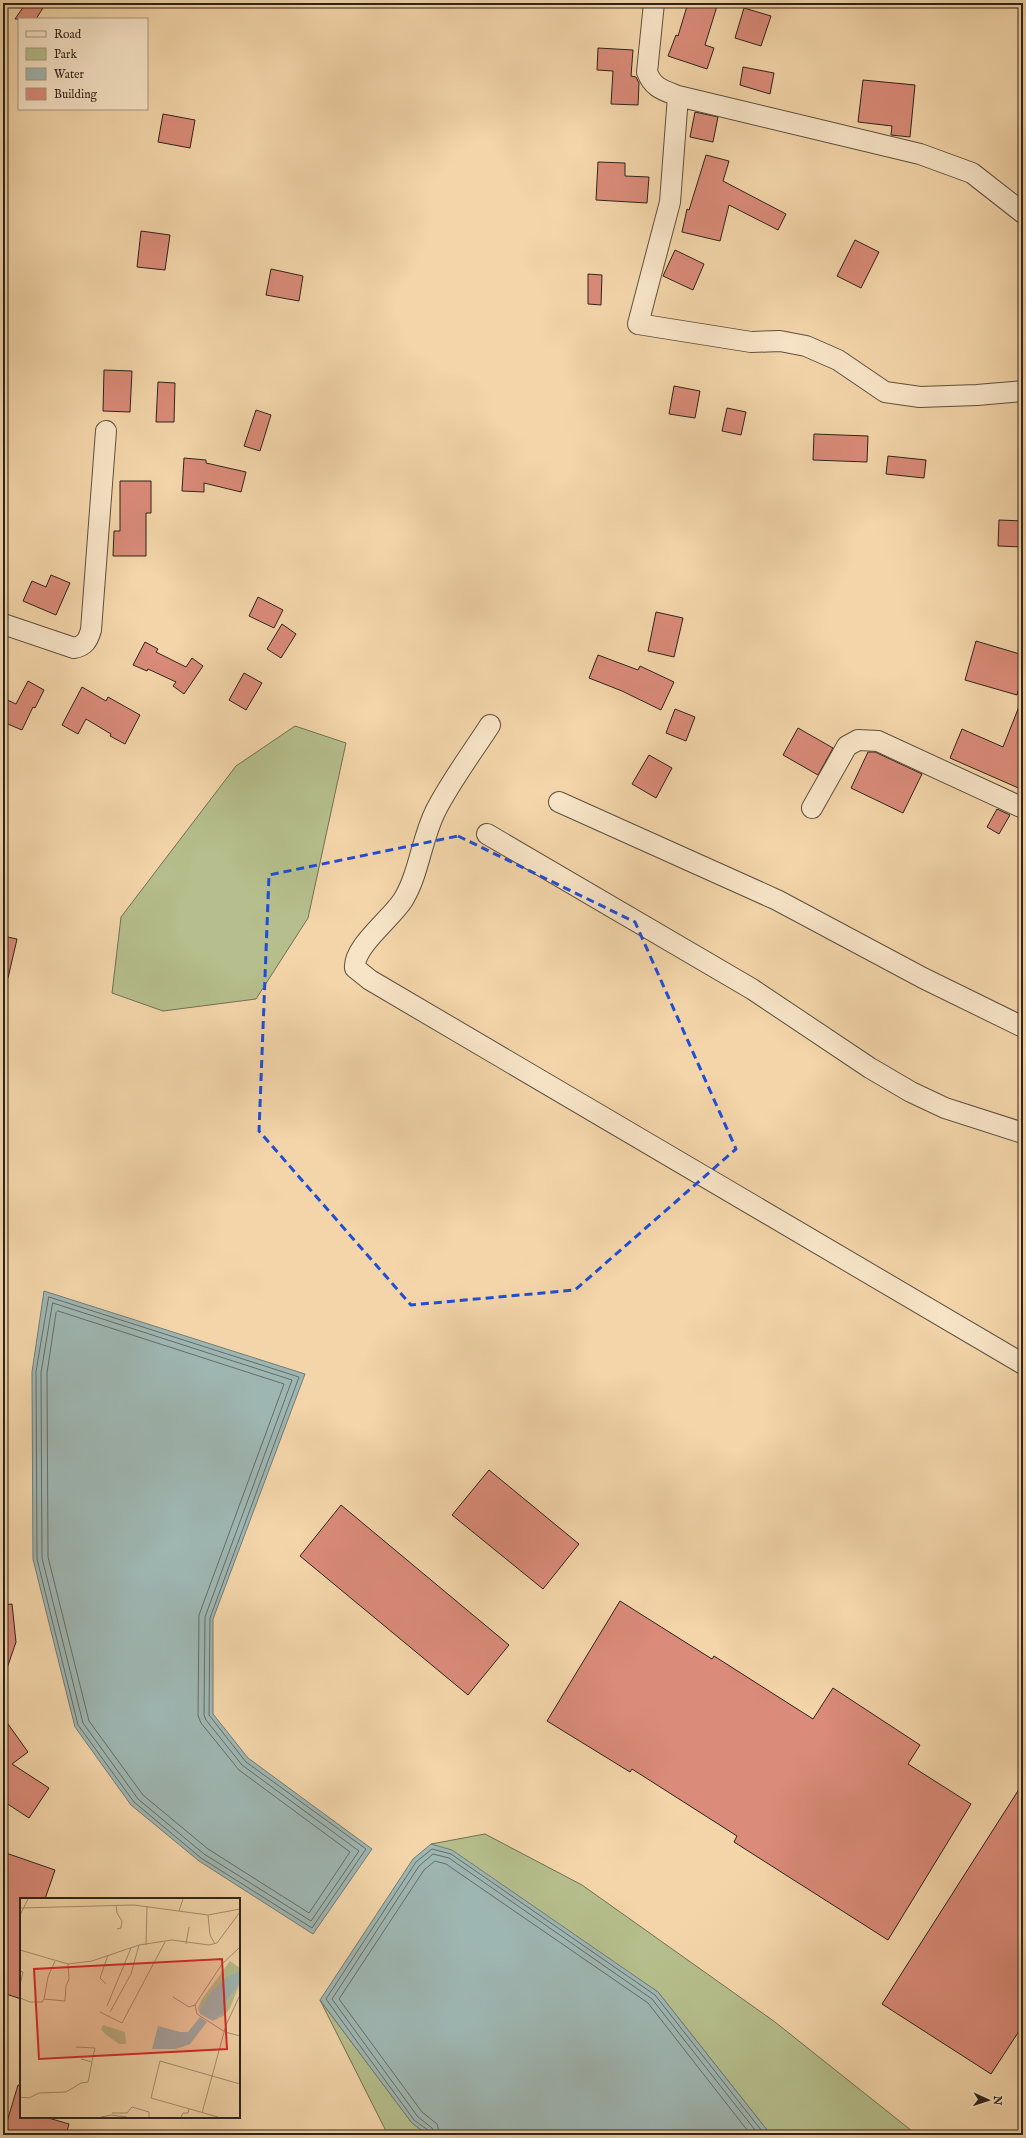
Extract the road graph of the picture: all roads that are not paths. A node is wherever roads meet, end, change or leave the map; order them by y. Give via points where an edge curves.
1 (654, 3) edge
2 (678, 96) junction
3 (1023, 213) edge
4 (1023, 391) edge
5 (106, 431) dead end
6 (3, 624) edge
7 (490, 725) dead end
8 (559, 802) dead end
9 (812, 808) dead end
10 (1023, 808) edge
11 (487, 834) dead end
12 (1023, 1027) edge
13 (1023, 1133) edge
14 (1023, 1364) edge

1 - 2 street via 647,72 651,82
2 - 3 street via 920,154 972,173
2 - 4 street via 670,202 638,324 751,342 780,341 806,346 838,360 885,392 920,397 978,396
5 - 6 street via 91,630 88,639 82,647 74,648
7 - 14 street via 436,812 426,833 410,889 397,909 363,947 354,961 355,968 370,980
8 - 12 street via 777,900 923,978
9 - 10 street via 847,746 858,740 878,741
11 - 13 street via 752,989 870,1068 911,1092 945,1108

